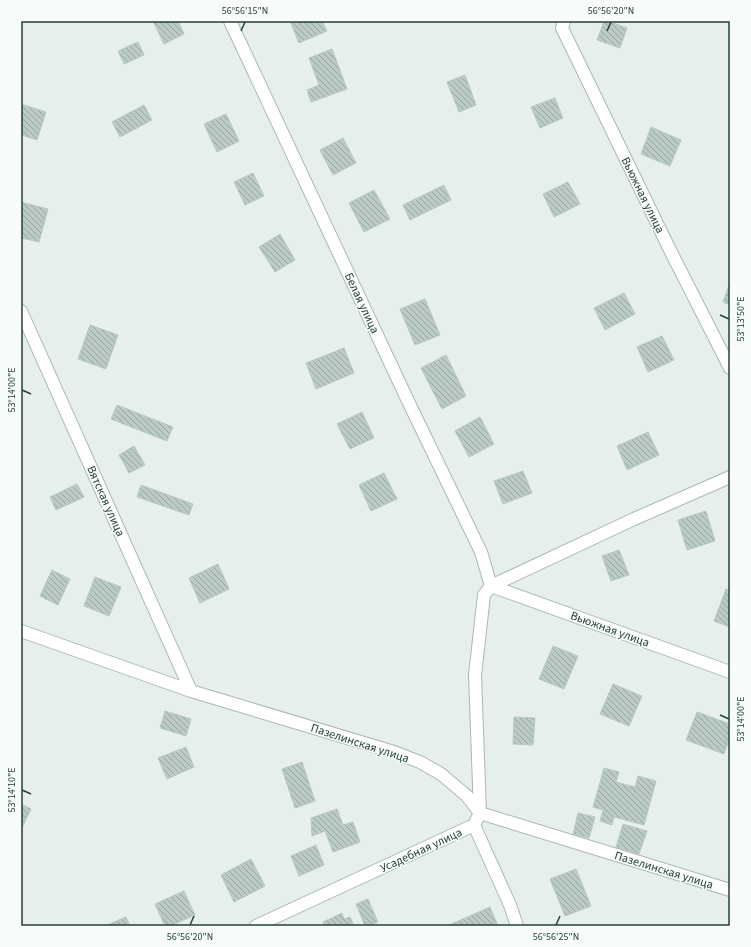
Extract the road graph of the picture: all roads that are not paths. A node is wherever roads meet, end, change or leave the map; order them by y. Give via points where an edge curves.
1 (230, 21) edge
2 (564, 21) edge
3 (21, 311) edge
4 (26, 336) edge
5 (730, 368) edge
6 (730, 477) edge
7 (491, 586) junction
8 (21, 631) edge
9 (730, 672) edge
10 (191, 691) junction
11 (480, 813) junction
12 (474, 825) junction
13 (730, 890) edge
14 (256, 926) edge
15 (517, 926) edge

1 - 7 street, Белая улица via 481,552
2 - 5 street, Вьюжная улица via 562,28
3 - 4 street, Вятская улица
4 - 10 street, Вятская улица
6 - 7 street
7 - 9 street, Вьюжная улица
7 - 11 street, Усадебная улица via 484,595 475,675
8 - 10 street, Пазелинская улица
10 - 11 street, Пазелинская улица via 420,762 441,774 467,796
11 - 12 street, Усадебная улица
11 - 13 street, Пазелинская улица
12 - 14 street, Усадебная улица
12 - 15 street

